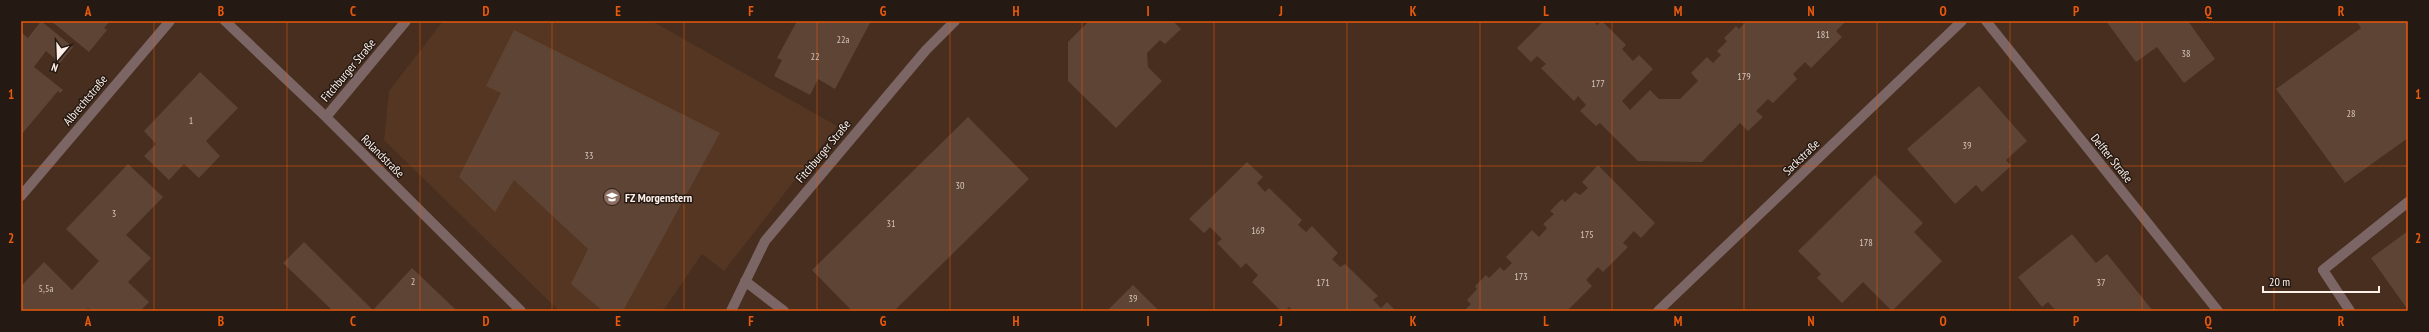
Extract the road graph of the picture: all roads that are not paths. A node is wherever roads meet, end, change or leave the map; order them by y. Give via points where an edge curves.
1 (170, 21) edge
2 (225, 21) edge
3 (406, 21) edge
4 (956, 21) edge
5 (1962, 21) edge
6 (1986, 21) edge
7 (326, 117) junction
8 (21, 196) edge
9 (2408, 202) edge
10 (745, 282) junction
11 (521, 311) edge
12 (731, 311) edge
13 (784, 311) edge
14 (1658, 311) edge
15 (2218, 311) edge
16 (2350, 311) edge

1 - 8 street, Albrechtstraße
2 - 7 street, Rolandstraße
3 - 7 street, Fitchburger Straße
4 - 10 street, Fitchburger Straße via 926,50 765,240
5 - 14 street, Sackstraße
6 - 15 street, Delfter Straße
7 - 11 street, Rolandstraße
9 - 16 street via 2323,270
10 - 12 street, Fitchburger Straße
10 - 13 street

